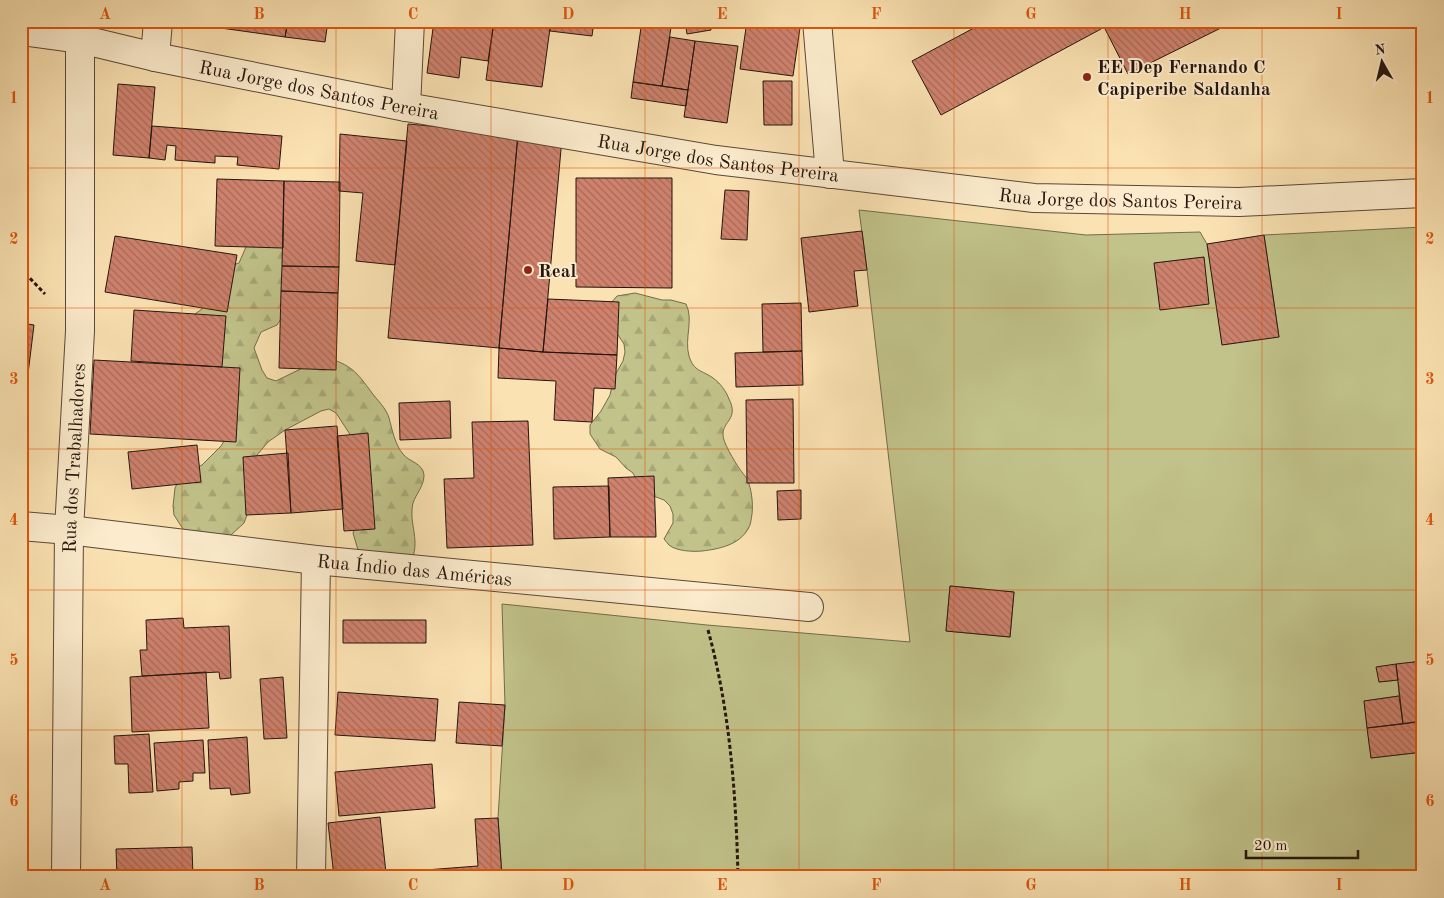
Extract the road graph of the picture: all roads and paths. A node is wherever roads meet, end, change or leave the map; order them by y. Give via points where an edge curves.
1 (158, 21) edge
2 (410, 21) edge
3 (817, 21) edge
4 (21, 30) edge
5 (80, 39) junction
6 (155, 57) junction
7 (406, 107) junction
8 (830, 174) junction
9 (1423, 193) edge
10 (21, 526) edge
11 (69, 530) junction
12 (316, 560) junction
13 (697, 597) junction
14 (809, 607) dead end
15 (66, 877) edge
16 (311, 877) edge
17 (738, 877) edge

1 - 6 street
2 - 7 street
3 - 8 street
4 - 5 street, Rua Jorge dos Santos Pereira
5 - 6 street, Rua Jorge dos Santos Pereira
5 - 11 street, Rua dos Trabalhadores via 80,331
6 - 7 street, Rua Jorge dos Santos Pereira
7 - 8 street, Rua Jorge dos Santos Pereira via 716,160
8 - 9 street, Rua Jorge dos Santos Pereira via 1034,198 1239,202
10 - 11 street, Rua Índio das Américas
11 - 12 street, Rua Índio das Américas
11 - 15 street, Rua dos Trabalhadores
12 - 13 street, Rua Índio das Américas
12 - 16 street
13 - 14 street, Rua Índio das Américas
13 - 17 path via 717,661 725,709

